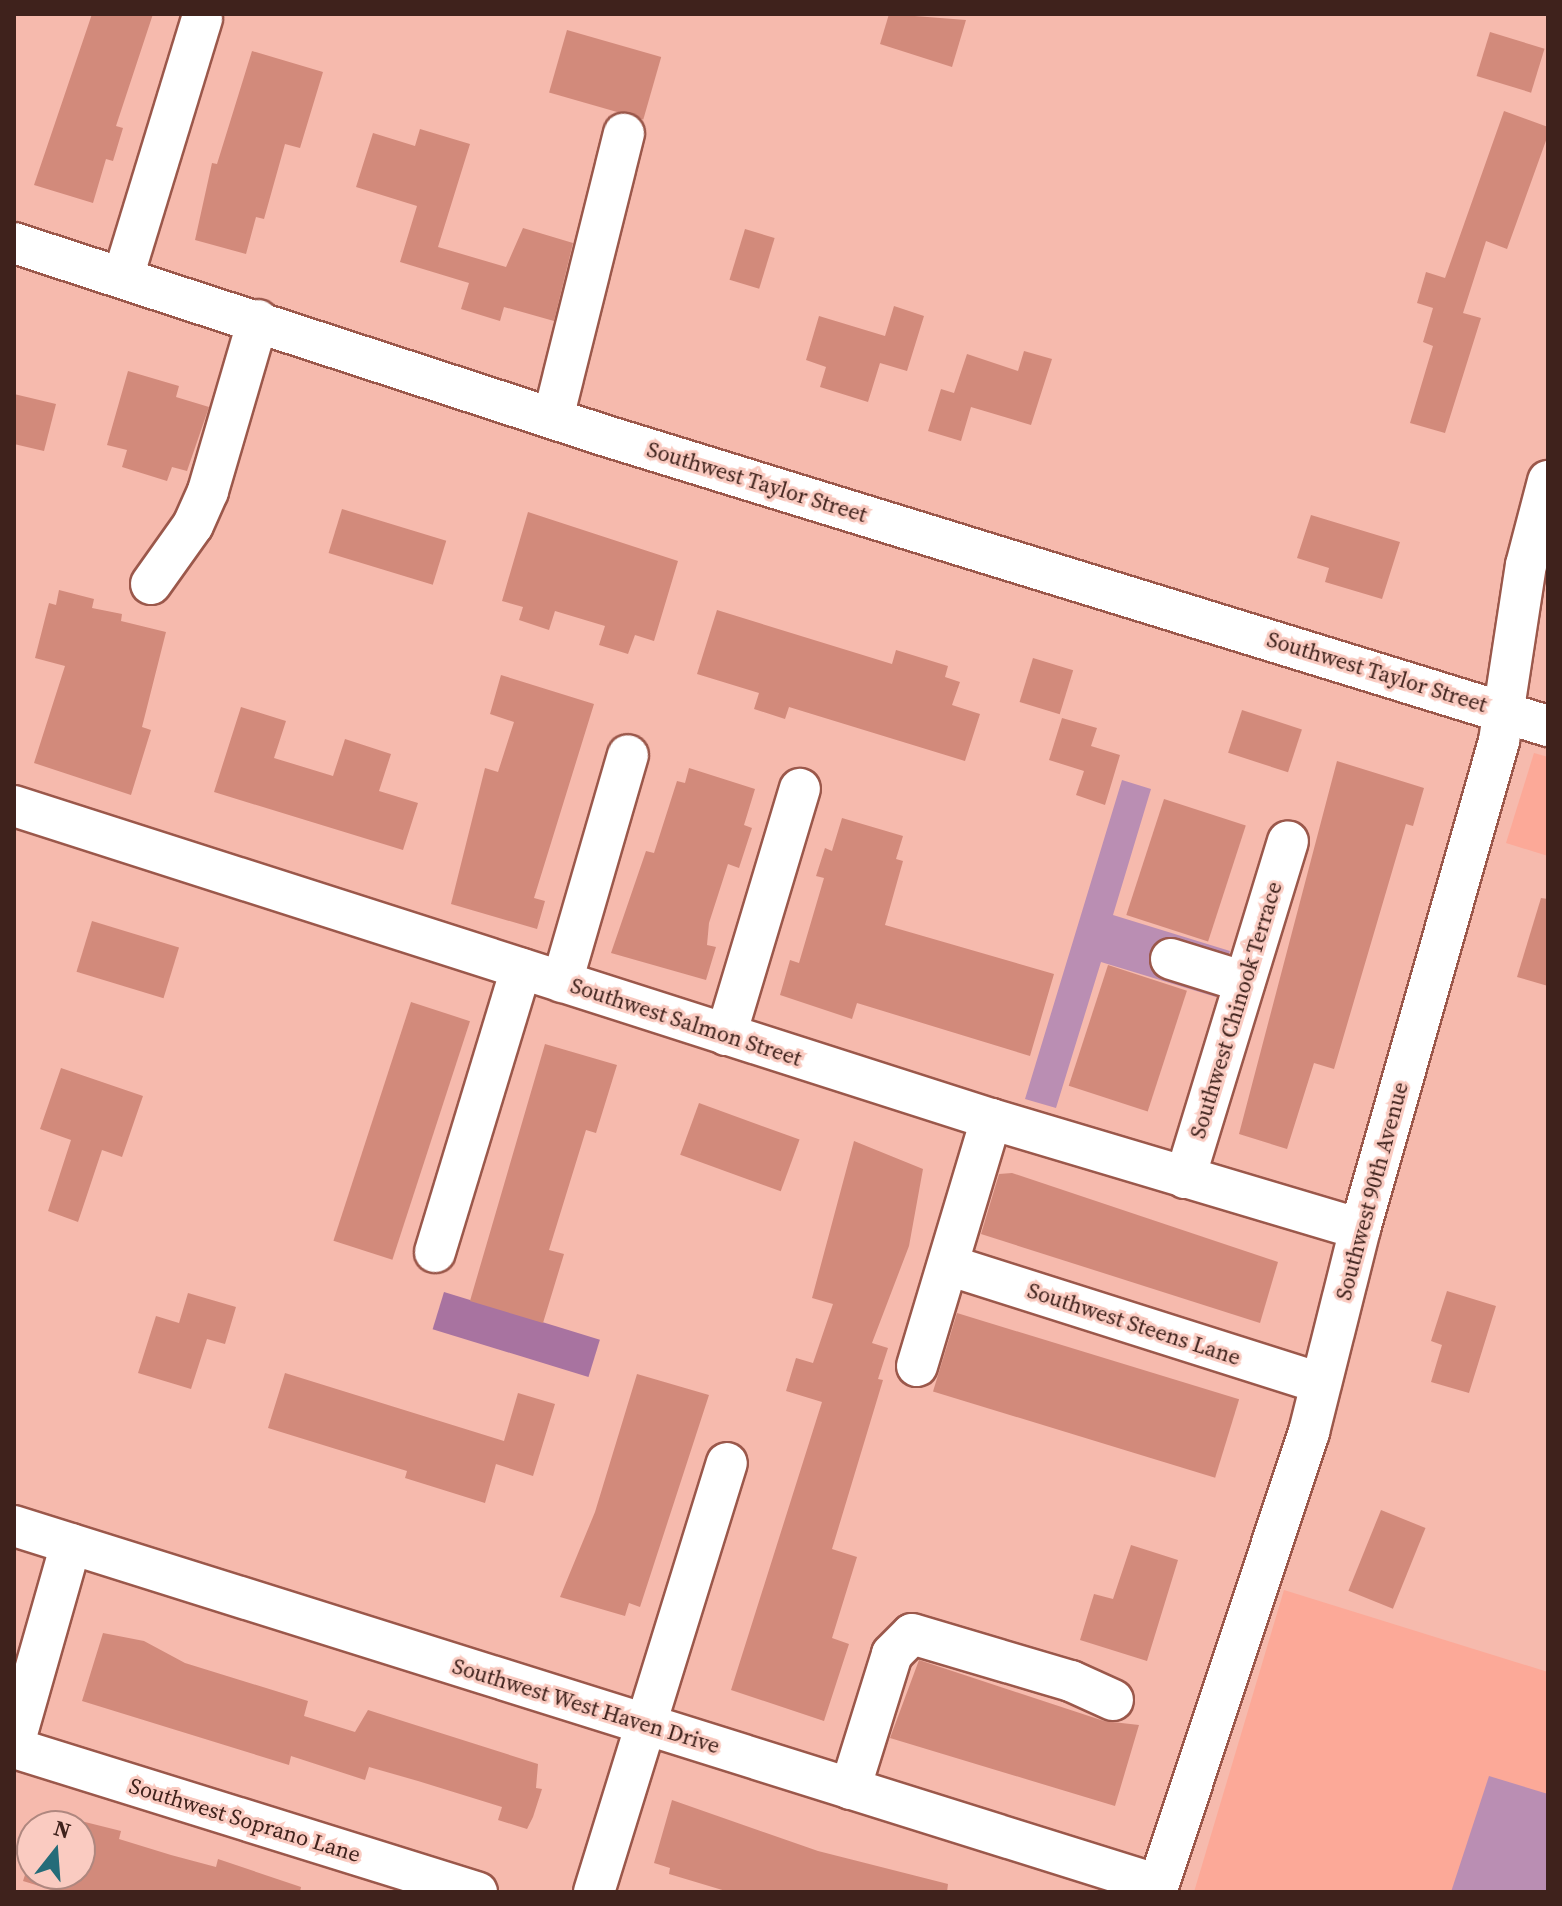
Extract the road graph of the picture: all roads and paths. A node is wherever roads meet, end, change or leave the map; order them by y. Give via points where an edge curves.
1 (202, 19) dead end
2 (624, 134) dead end
3 (14, 243) edge
4 (123, 277) junction
5 (258, 320) junction
6 (553, 418) junction
7 (1548, 481) edge
8 (151, 584) dead end
9 (1504, 711) junction
10 (1548, 726) edge
11 (628, 755) dead end
12 (800, 789) dead end
13 (14, 806) edge
14 (1288, 841) dead end
15 (1171, 959) dead end
16 (521, 969) junction
17 (562, 982) junction
18 (1245, 982) junction
19 (726, 1035) junction
20 (991, 1119) junction
21 (1185, 1178) junction
22 (1360, 1229) junction
23 (435, 1252) dead end
24 (948, 1265) junction
25 (917, 1366) dead end
26 (1321, 1383) junction
27 (727, 1463) dead end
28 (14, 1526) edge
29 (71, 1544) junction
30 (1113, 1700) dead end
31 (645, 1725) junction
32 (14, 1746) edge
33 (850, 1789) junction
34 (1157, 1888) edge
35 (602, 1890) edge
36 (477, 1892) edge

1 - 4 street
2 - 6 street
3 - 4 street, Southwest Taylor Street
4 - 5 street, Southwest Taylor Street
5 - 6 street, Southwest Taylor Street
5 - 8 street via 208,491 193,525
6 - 9 street, Southwest Taylor Street
7 - 9 street, Southwest 90th Avenue via 1526,565
9 - 10 street, Southwest Taylor Street
9 - 22 street, Southwest 90th Avenue
11 - 17 street
12 - 19 street
13 - 16 street, Southwest Salmon Street
14 - 18 street, Southwest Chinook Terrace
15 - 18 street
16 - 17 street, Southwest Salmon Street
16 - 23 street
17 - 19 street, Southwest Salmon Street
18 - 21 street, Southwest Chinook Terrace
19 - 20 street, Southwest Salmon Street
20 - 21 street, Southwest Salmon Street
20 - 24 street
21 - 22 street, Southwest Salmon Street
22 - 26 street, Southwest 90th Avenue
24 - 25 street
24 - 26 street, Southwest Steens Lane
26 - 34 street, Southwest 90th Avenue
27 - 31 street
28 - 29 street, Southwest West Haven Drive
29 - 31 street, Southwest West Haven Drive
29 - 32 street
30 - 33 street via 1056,1676 912,1634 892,1654
31 - 33 street, Southwest West Haven Drive
31 - 35 street
32 - 36 street, Southwest Soprano Lane
33 - 34 street, Southwest West Haven Drive

